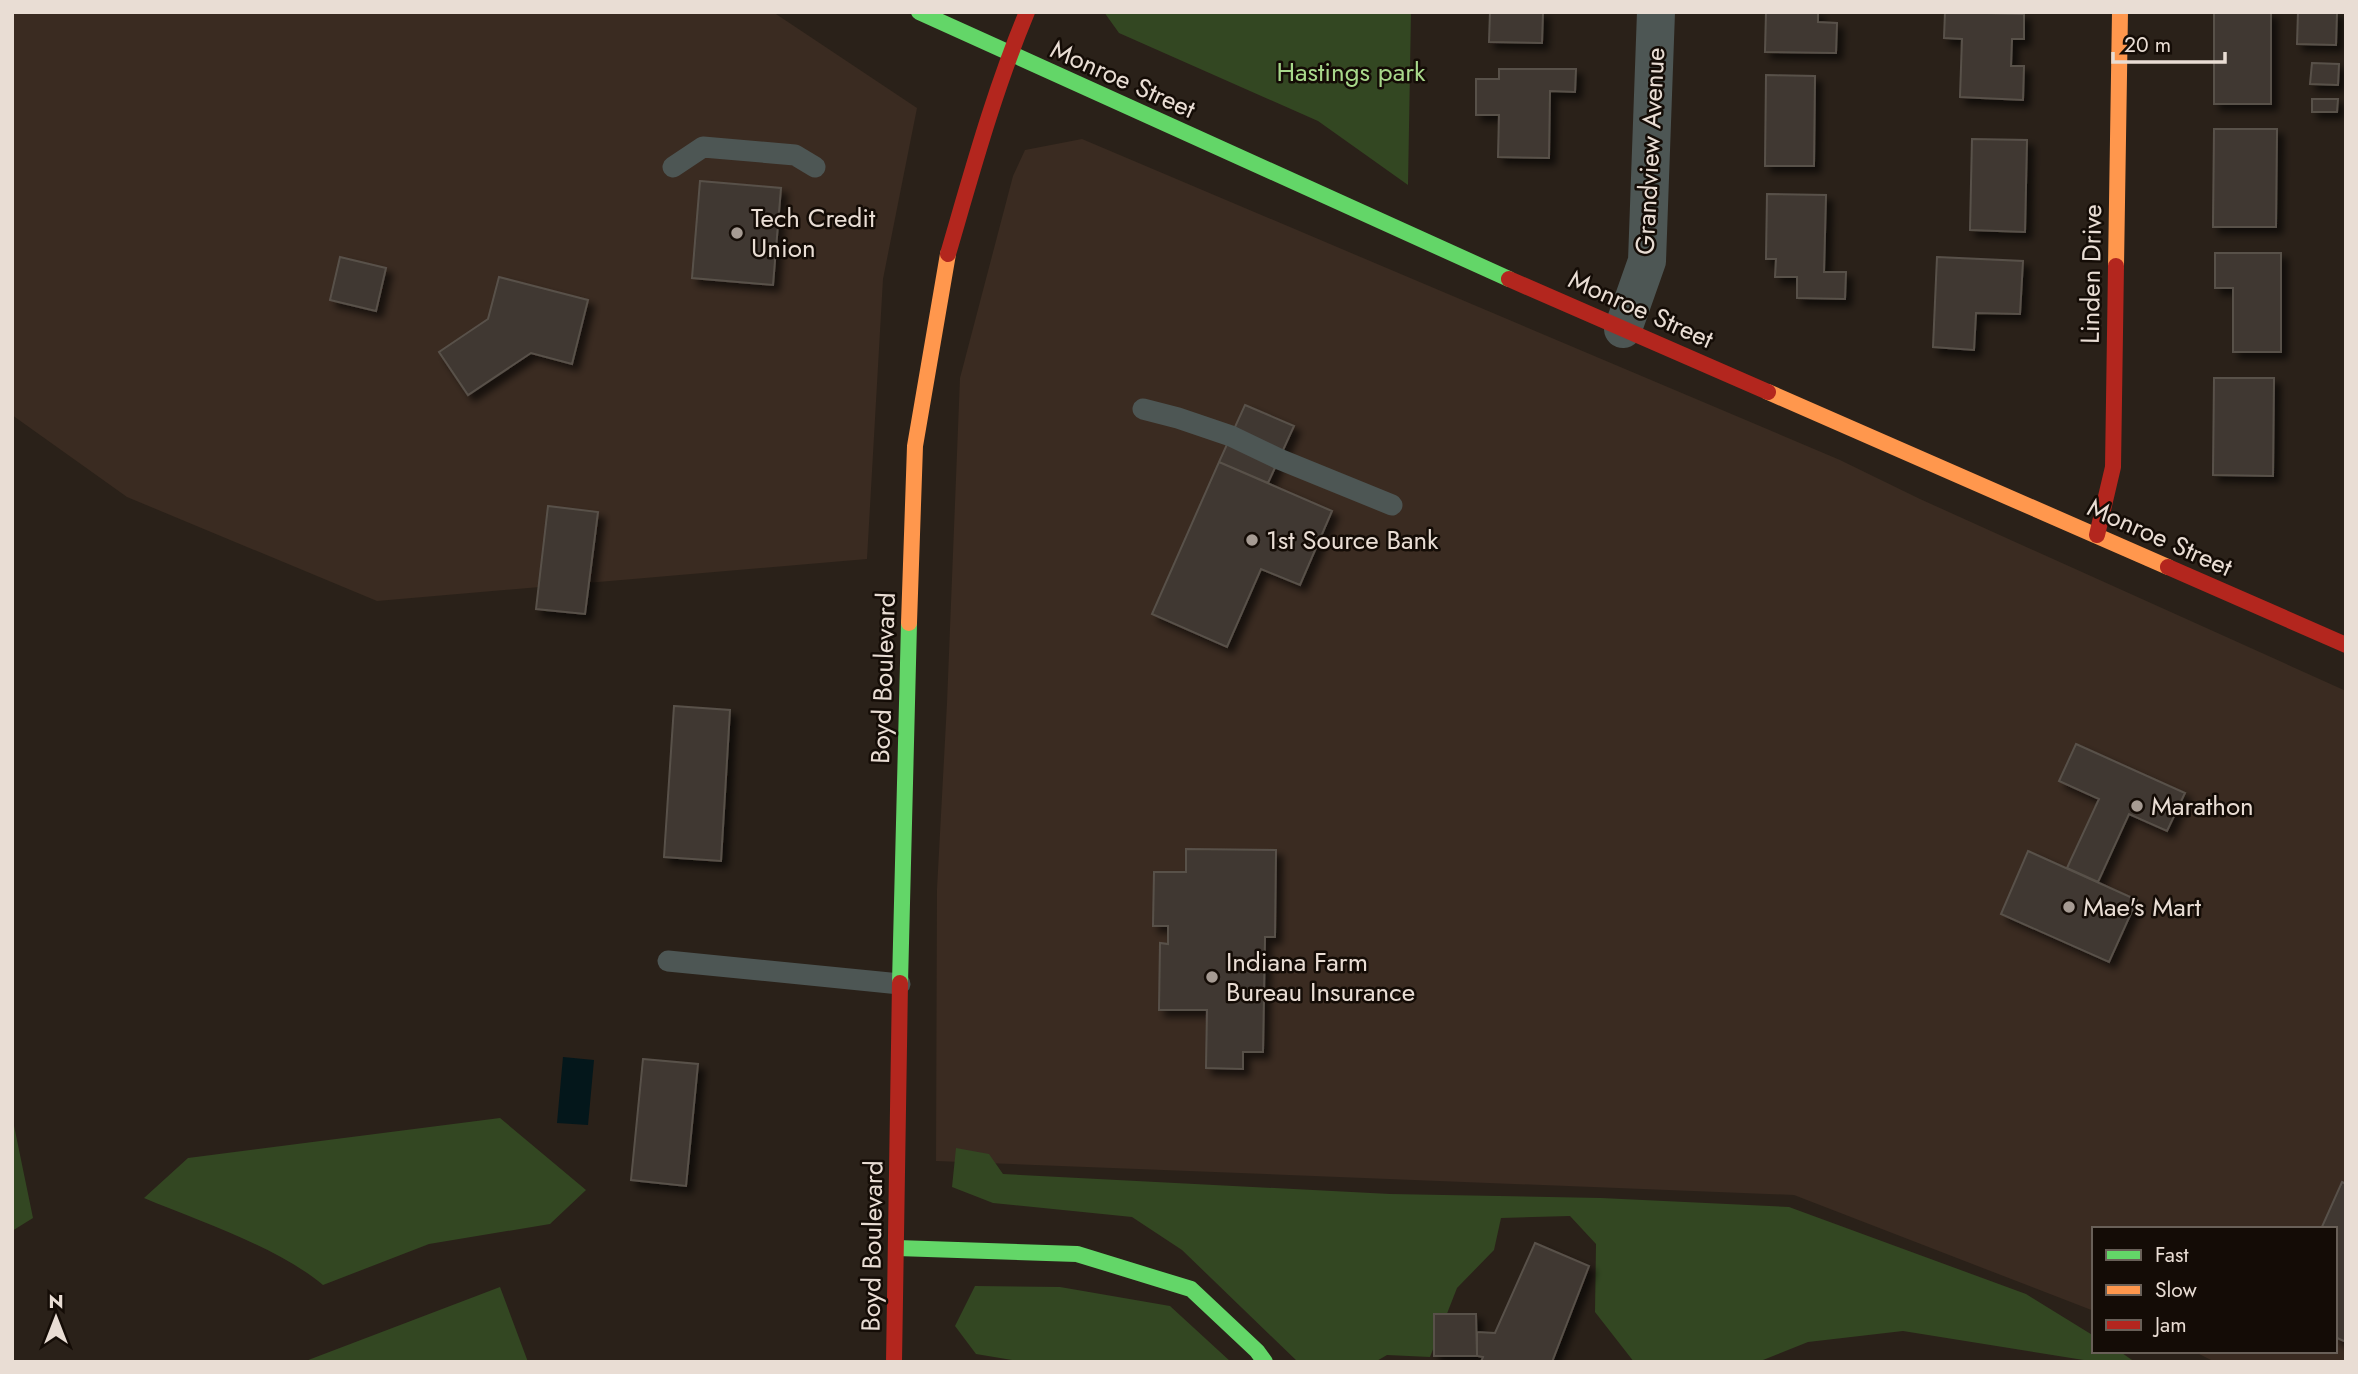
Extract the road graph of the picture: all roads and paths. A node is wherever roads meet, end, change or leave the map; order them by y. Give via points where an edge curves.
1 (919, 12) edge
2 (1027, 12) edge
3 (1656, 12) edge
4 (2120, 12) edge
5 (1009, 55) junction
6 (673, 167) dead end
7 (815, 167) dead end
8 (1623, 329) junction
9 (1143, 409) dead end
10 (1392, 505) dead end
11 (2097, 535) junction
12 (2346, 645) edge
13 (668, 961) dead end
14 (900, 984) junction
15 (897, 1248) junction
16 (894, 1362) edge
17 (1265, 1362) edge

1 - 5 street, Monroe Street
2 - 5 street, Boyd Boulevard
3 - 8 street, Grandview Avenue via 1647,261
4 - 11 street, Linden Drive via 2113,467
5 - 8 street, Monroe Street
5 - 14 street, Boyd Boulevard via 944,269 915,446
6 - 7 lane via 703,147 795,155
8 - 11 street, Monroe Street
9 - 10 lane via 1231,436
11 - 12 street, Monroe Street
13 - 14 lane
14 - 15 street, Boyd Boulevard
15 - 16 street, Boyd Boulevard
15 - 17 street via 1077,1254 1179,1285 1191,1289

